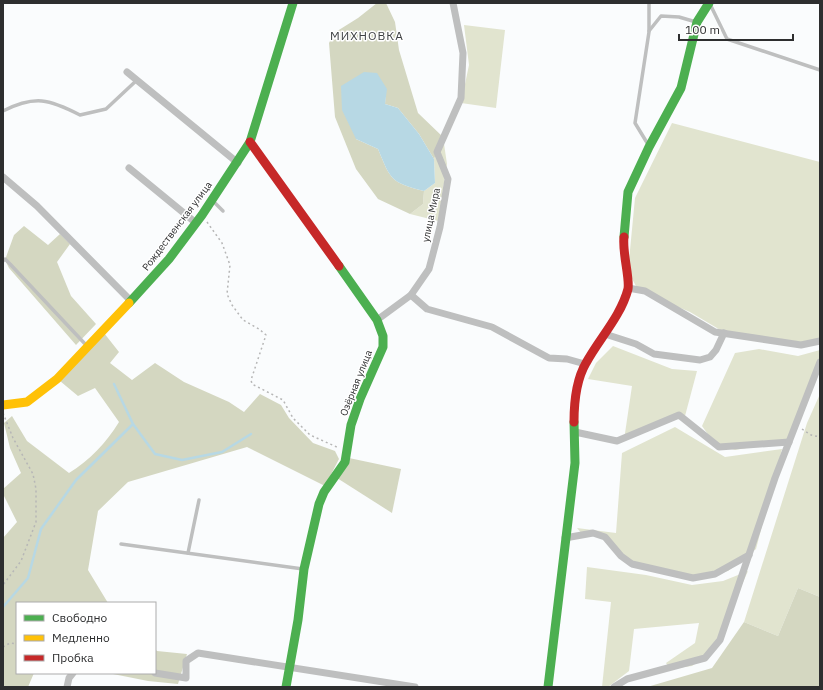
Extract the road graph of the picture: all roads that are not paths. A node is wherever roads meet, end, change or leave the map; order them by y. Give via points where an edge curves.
1 (293, 3) edge
2 (453, 3) edge
3 (649, 3) edge
4 (709, 3) edge
5 (697, 22) junction
6 (649, 32) junction
7 (820, 70) edge
8 (127, 72) dead end
9 (137, 80) junction
10 (3, 111) edge
11 (250, 142) junction
12 (649, 147) junction
13 (238, 163) junction
14 (129, 168) dead end
15 (3, 177) edge
16 (212, 200) junction
17 (223, 211) dead end
18 (196, 223) junction
19 (3, 261) edge
20 (628, 288) junction
21 (411, 294) junction
22 (132, 301) junction
23 (377, 320) junction
24 (724, 333) junction
25 (605, 334) junction
26 (820, 341) edge
27 (88, 347) junction
28 (820, 362) edge
29 (585, 364) junction
30 (3, 405) edge
31 (575, 432) junction
32 (789, 442) junction
33 (199, 500) dead end
34 (565, 538) junction
35 (122, 544) dead end
36 (188, 553) junction
37 (749, 555) junction
38 (304, 569) junction
39 (288, 667) junction
40 (156, 673) edge
41 (72, 674) edge
42 (67, 687) edge
43 (286, 687) edge
44 (415, 687) edge
45 (548, 687) edge
46 (614, 687) edge

1 - 11 street, Рождественская улица
2 - 21 street, улица Мира via 463,53 461,98 437,152 448,179 446,201 429,268
3 - 6 lane
4 - 5 street
4 - 7 lane via 727,39
5 - 6 lane via 661,16
5 - 12 street via 681,88
6 - 12 lane via 635,123
8 - 9 street
9 - 10 lane via 106,109 80,115 59,104 39,100 20,102
9 - 13 street
11 - 13 street, Рождественская улица
11 - 23 street, Озёрная улица
12 - 20 street via 628,192 623,246
13 - 16 street, Рождественская улица
14 - 18 street
15 - 22 street via 37,206
16 - 17 lane
16 - 18 street, Рождественская улица
18 - 22 street, Рождественская улица
19 - 27 lane via 5,259 10,264
20 - 24 street via 645,291 715,332
20 - 25 street
21 - 23 street, улица Мира
21 - 29 street via 427,309 492,327 549,358 567,358
22 - 27 street, Рождественская улица
23 - 38 street, Озёрная улица via 383,336 383,347 351,425 345,462 324,492 319,504
24 - 25 street via 710,357 700,360 654,354 636,344
24 - 26 street via 801,345
25 - 29 street
27 - 30 street, Рождественская улица via 57,378 27,402
28 - 32 street
29 - 31 street via 574,402
31 - 32 street via 617,441 679,415 718,447
31 - 34 street via 575,463
32 - 37 street
33 - 36 lane
34 - 37 street via 593,533 606,537 620,556 632,564 693,578 715,574
34 - 45 street
35 - 36 lane
36 - 38 lane
37 - 46 street via 720,640 705,658 627,679
38 - 39 street, Озёрная улица via 298,620
39 - 40 street via 198,653 186,661 186,678
39 - 43 street, Озёрная улица
39 - 44 street
41 - 42 street

